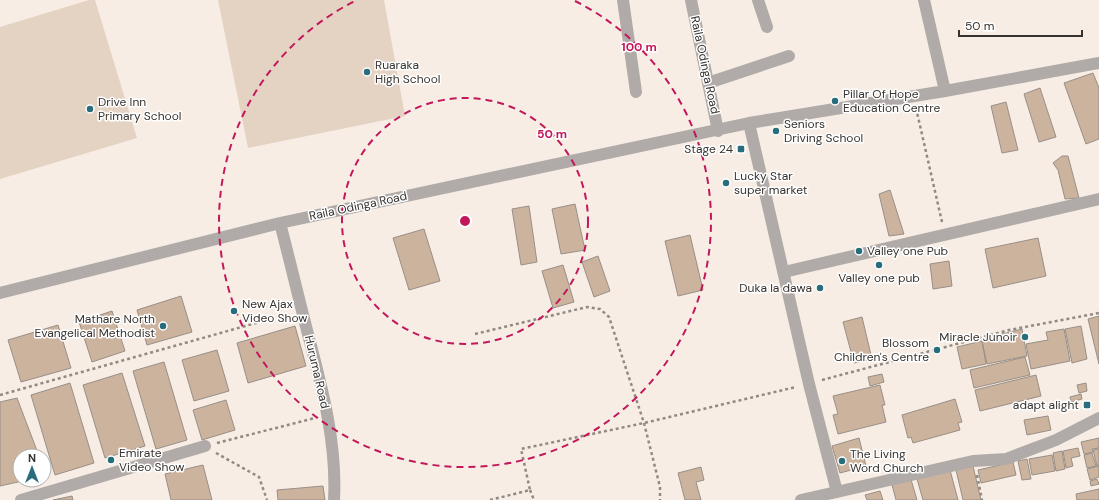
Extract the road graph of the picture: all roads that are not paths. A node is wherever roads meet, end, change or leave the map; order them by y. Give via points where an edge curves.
1 (623, 0) edge
2 (691, 0) edge
3 (758, 0) edge
4 (924, 0) edge
5 (768, 27) dead end
6 (789, 56) dead end
7 (1099, 62) edge
8 (708, 83) junction
9 (945, 91) junction
10 (636, 92) dead end
11 (749, 123) junction
12 (718, 131) junction
13 (1099, 199) edge
14 (280, 223) junction
15 (784, 272) junction
16 (0, 293) edge
17 (1098, 420) edge
18 (205, 446) road end
19 (837, 492) junction
20 (21, 500) edge
21 (334, 500) edge
22 (801, 500) edge

1 - 10 street
2 - 8 street, Raila Odinga Road
3 - 5 street
4 - 9 street
6 - 8 street
7 - 9 street, Raila Odinga Road
8 - 12 street, Raila Odinga Road
9 - 11 street, Raila Odinga Road
11 - 12 street, Raila Odinga Road
11 - 15 street
12 - 14 street, Raila Odinga Road
13 - 15 street
14 - 16 street, Raila Odinga Road
14 - 21 street, Huruma Road via 328,415
15 - 19 street
17 - 19 street via 1056,440 1006,459 973,460
18 - 20 street
19 - 22 street

